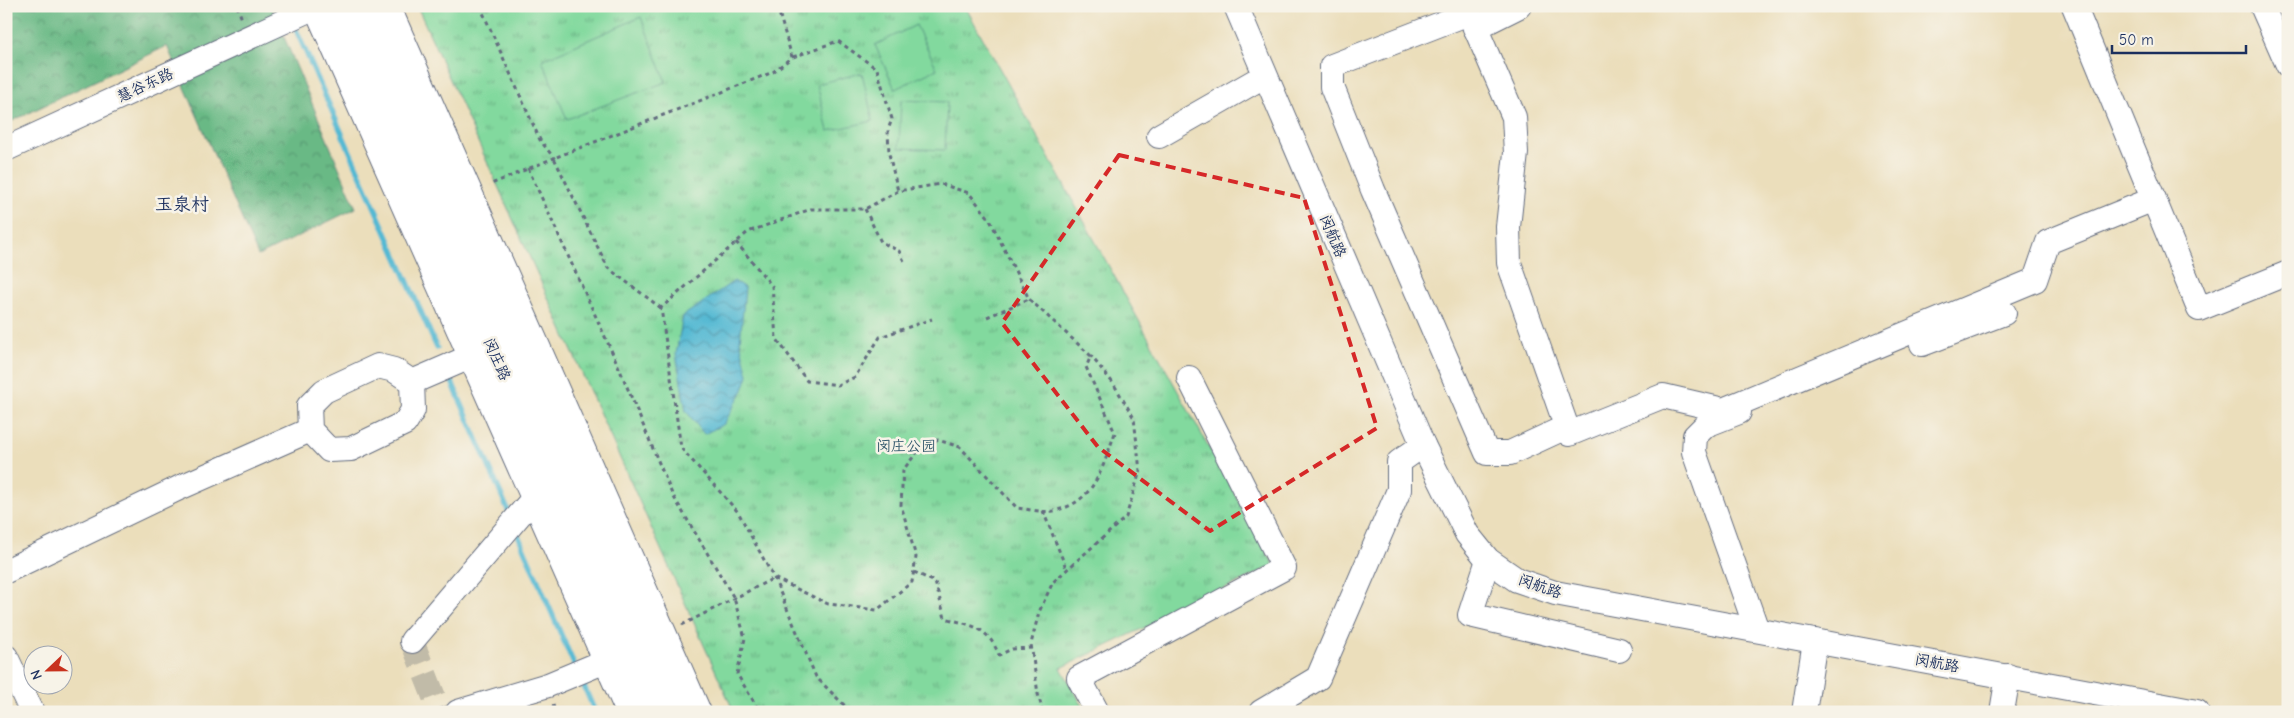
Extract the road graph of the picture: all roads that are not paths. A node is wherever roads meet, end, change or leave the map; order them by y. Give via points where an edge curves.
1 (338, 6) edge
2 (367, 6) edge
3 (388, 6) edge
4 (1236, 6) edge
5 (1519, 6) edge
6 (2074, 6) edge
7 (2262, 6) edge
8 (303, 12) edge
9 (1470, 16) edge
10 (2288, 65) edge
11 (1264, 76) junction
12 (1160, 136) dead end
13 (6, 149) edge
14 (2154, 199) junction
15 (2288, 273) edge
16 (2004, 313) dead end
17 (470, 357) junction
18 (1189, 378) dead end
19 (412, 382) junction
20 (1566, 427) junction
21 (310, 430) junction
22 (1422, 445) junction
23 (520, 515) junction
24 (1488, 560) junction
25 (6, 571) edge
26 (1756, 630) junction
27 (412, 641) dead end
28 (1815, 641) junction
29 (1619, 650) dead end
30 (617, 656) junction
31 (6, 658) edge
32 (2008, 676) junction
33 (32, 712) edge
34 (458, 712) edge
35 (628, 712) edge
36 (655, 712) edge
37 (676, 712) edge
38 (699, 712) edge
39 (1097, 712) edge
40 (1262, 712) edge
41 (1804, 712) edge
42 (2002, 712) edge
43 (2197, 712) edge

1 - 30 main road, 闵庄路
2 - 30 main road, 闵庄路
3 - 30 street, 闵庄路 via 470,193
4 - 11 street, 闵航路
5 - 9 street
6 - 14 street
7 - 10 street
8 - 13 street, 慧谷东路
8 - 17 street, 闵庄路
9 - 20 street via 1514,117 1516,154 1508,227 1508,263
9 - 20 street via 1332,66 1332,88 1487,453 1510,453
11 - 12 street
11 - 22 street, 闵航路
14 - 15 street via 2199,309
14 - 20 street via 2048,242 2035,280 1723,410 1663,396 1569,434
16 - 26 street via 1706,425 1695,436 1694,452
17 - 19 street
17 - 23 street, 闵庄路
18 - 39 street via 1284,568 1079,678
19 - 21 street via 394,370 378,366 324,391 309,406
19 - 21 street via 413,410 406,423 351,448 329,450
21 - 25 street
22 - 24 street, 闵航路 via 1467,534
22 - 40 street via 1399,462 1398,490 1318,678
23 - 27 street
23 - 30 street, 闵庄路
24 - 26 street, 闵航路 via 1517,580 1555,593
24 - 29 street via 1470,615
26 - 28 street, 闵航路
28 - 32 street, 闵航路
28 - 41 street
30 - 34 street via 548,685
30 - 35 street, 闵庄路
30 - 36 main road, 闵庄路
30 - 37 main road, 闵庄路
30 - 38 street, 闵庄路
31 - 33 street
32 - 42 street
32 - 43 street, 闵航路

